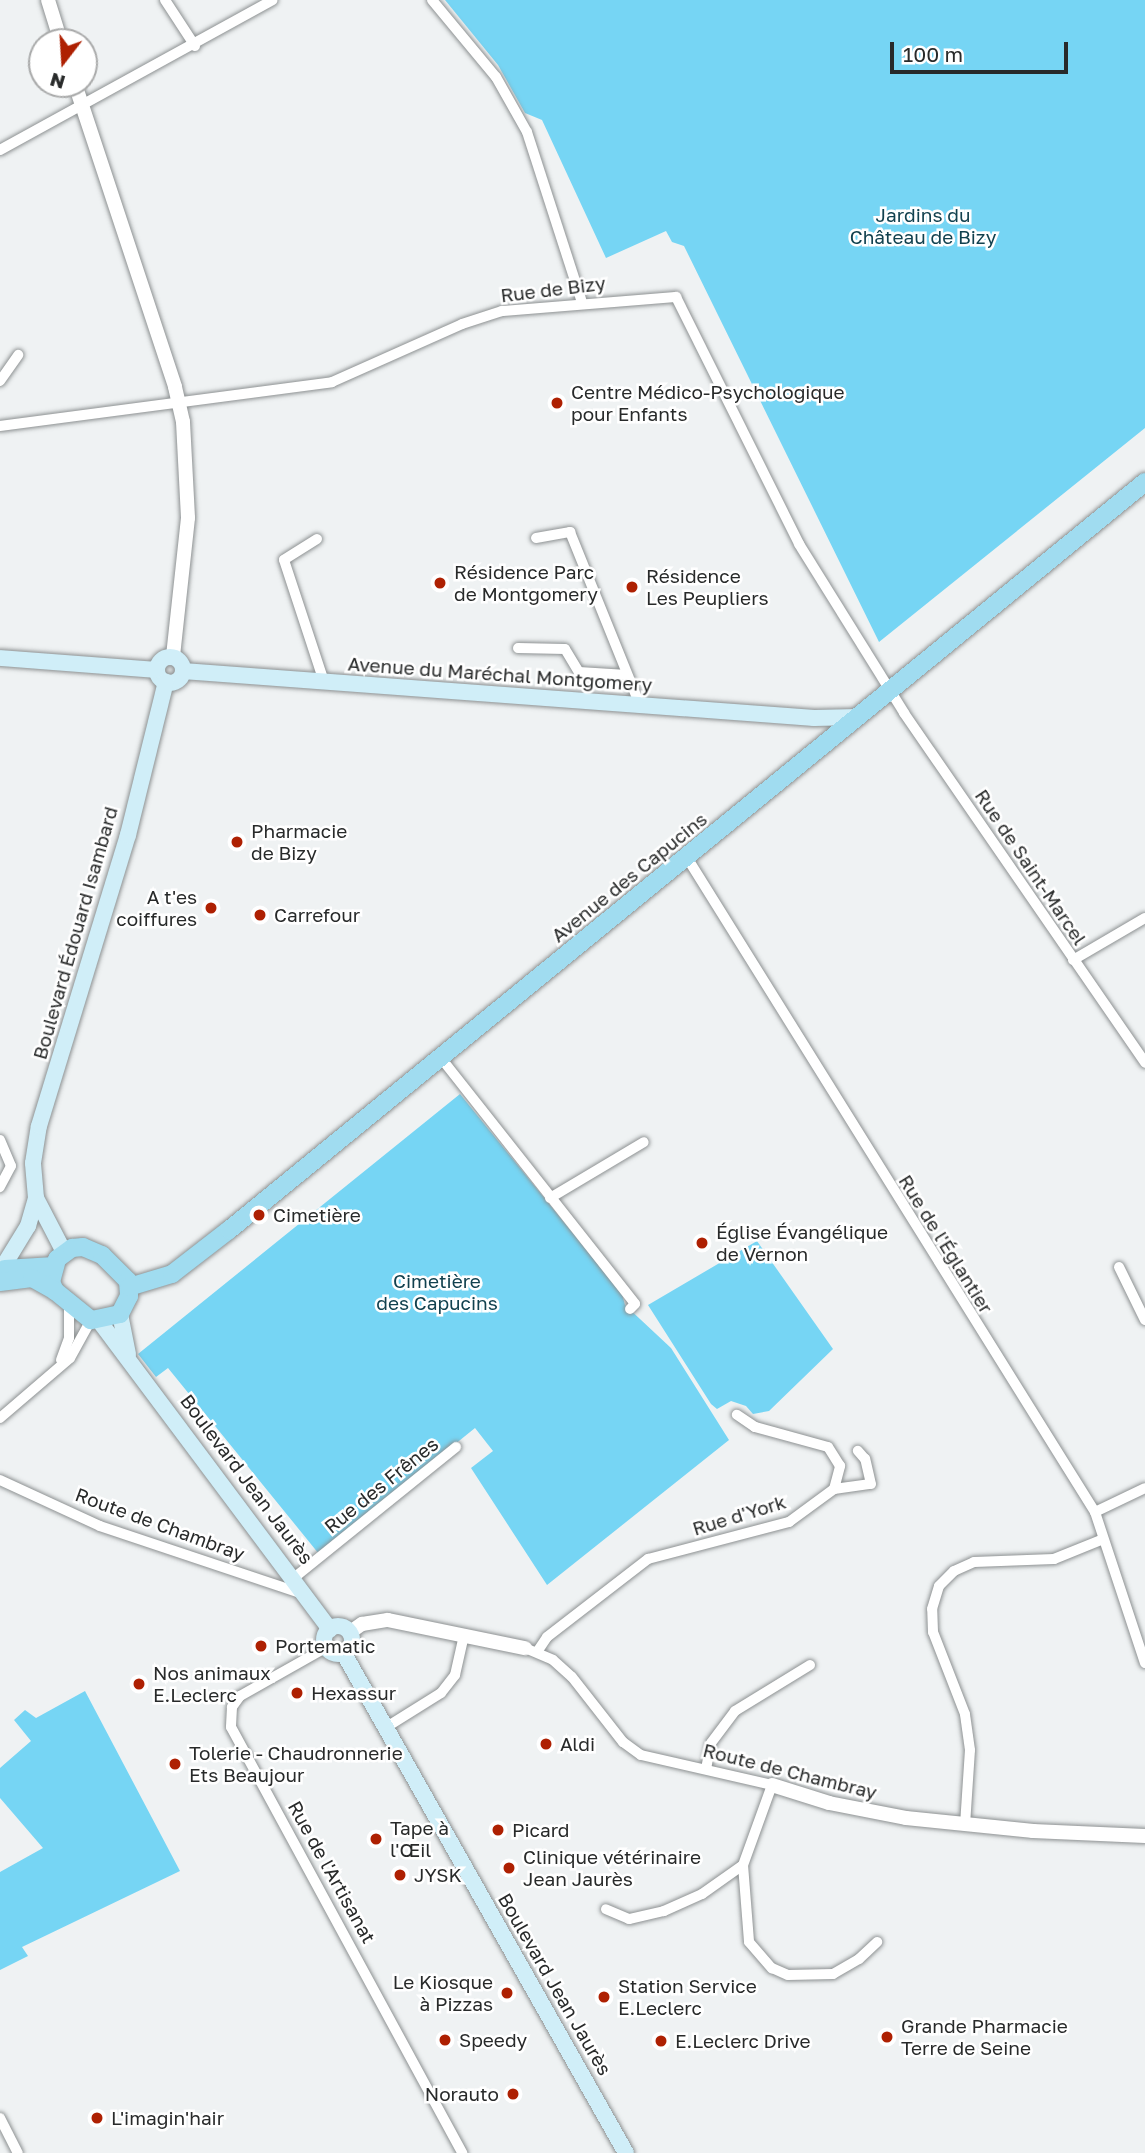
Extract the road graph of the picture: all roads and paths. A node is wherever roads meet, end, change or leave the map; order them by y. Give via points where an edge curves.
1 (48, 0) edge
2 (165, 0) edge
3 (273, 0) edge
4 (432, 0) edge
5 (57, 28) edge
6 (195, 46) junction
7 (80, 98) edge
8 (83, 107) junction
9 (0, 150) edge
10 (582, 302) junction
11 (18, 355) dead end
12 (0, 381) edge
13 (178, 401) junction
14 (0, 426) edge
15 (1142, 490) edge
16 (536, 538) dead end
17 (317, 539) dead end
18 (517, 648) dead end
19 (173, 657) junction
20 (0, 658) edge
21 (183, 671) junction
22 (627, 675) junction
23 (161, 676) junction
24 (324, 682) junction
25 (890, 691) junction
26 (640, 705) junction
27 (858, 717) junction
28 (814, 718) junction
29 (831, 740) junction
30 (686, 856) junction
31 (1145, 918) edge
32 (1073, 960) junction
33 (441, 1058) junction
34 (1145, 1063) edge
35 (0, 1140) edge
36 (644, 1142) dead end
37 (0, 1187) edge
38 (36, 1198) junction
39 (550, 1198) junction
40 (59, 1259) junction
41 (1119, 1267) dead end
42 (0, 1270) edge
43 (0, 1282) edge
44 (130, 1287) junction
45 (55, 1291) junction
46 (69, 1307) junction
47 (630, 1309) dead end
48 (120, 1314) junction
49 (1145, 1320) edge
50 (96, 1321) junction
51 (128, 1356) junction
52 (55, 1372) junction
53 (737, 1415) dead end
54 (0, 1418) edge
55 (456, 1447) dead end
56 (858, 1451) dead end
57 (0, 1480) edge
58 (1145, 1488) edge
59 (834, 1489) junction
60 (1094, 1512) junction
61 (1101, 1540) junction
62 (295, 1577) junction
63 (309, 1597) junction
64 (1145, 1621) edge
65 (1132, 1625) junction
66 (330, 1629) junction
67 (349, 1633) junction
68 (464, 1635) junction
69 (327, 1647) junction
70 (531, 1650) junction
71 (344, 1653) junction
72 (1145, 1663) edge
73 (810, 1665) dead end
74 (385, 1728) junction
75 (706, 1769) junction
76 (772, 1786) junction
77 (965, 1825) junction
78 (1145, 1836) edge
79 (743, 1866) junction
80 (606, 1909) dead end
81 (877, 1942) dead end
82 (0, 2118) edge
83 (18, 2153) edge
84 (462, 2153) edge
85 (626, 2153) edge

1 - 5 street
2 - 6 street
3 - 6 street
4 - 10 street via 496,78 527,132
6 - 8 street
7 - 8 street
8 - 9 street
8 - 13 street
10 - 13 street, Rue de Bizy via 502,312 462,324 332,382
10 - 25 street, Rue de Bizy via 668,294 681,301 799,544
11 - 12 street
13 - 14 street, Rue de Bizy
13 - 19 street via 188,518
15 - 25 main road, Avenue des Capucins
16 - 22 street via 570,531
17 - 24 street via 284,560
18 - 22 street via 565,649 579,672
19 - 21 main road
19 - 23 main road via 161,660
20 - 23 main road
21 - 23 main road via 177,681
21 - 24 main road, Avenue du Maréchal Montgomery
22 - 26 street
23 - 38 main road, Boulevard Édouard Isambard via 128,835 40,1126 33,1163
24 - 26 main road, Avenue du Maréchal Montgomery
25 - 27 main road, Avenue des Capucins
25 - 32 street, Rue de Saint-Marcel
26 - 28 main road, Avenue du Maréchal Montgomery
27 - 28 main road, Avenue du Maréchal Montgomery
27 - 29 main road, Avenue des Capucins
28 - 29 main road
29 - 30 main road, Avenue des Capucins
30 - 33 main road, Avenue des Capucins
30 - 60 street, Rue de l'Églantier
31 - 32 street
32 - 34 street, Rue de Saint-Marcel
33 - 39 street
33 - 44 main road, Avenue des Capucins via 172,1274
35 - 37 street via 11,1166
36 - 39 street
38 - 40 main road, Boulevard Édouard Isambard
38 - 42 main road, Boulevard Édouard Isambard via 28,1226
39 - 47 street via 635,1304
40 - 42 main road
40 - 44 main road via 83,1247 92,1250 112,1263
40 - 45 main road
41 - 49 street
43 - 45 main road via 32,1278
44 - 48 main road
45 - 46 main road
46 - 50 main road
46 - 52 street via 69,1338
48 - 50 main road
48 - 51 main road, Boulevard Jean Jaurès
50 - 51 main road, Boulevard Jean Jaurès
50 - 52 street
51 - 62 main road, Boulevard Jean Jaurès
52 - 54 street
53 - 59 street via 755,1427 828,1447 840,1466
55 - 62 street, Rue des Frênes
56 - 59 street via 865,1459 871,1485
57 - 63 street, Route de Chambray via 100,1526
58 - 60 street
59 - 70 street, Rue d'York via 789,1522 648,1559
60 - 61 street, Rue de l'Églantier
61 - 65 street, Rue de l'Églantier
61 - 77 street via 1055,1559 974,1562 954,1571 939,1586 932,1609 933,1632 965,1714 970,1750
62 - 63 main road, Boulevard Jean Jaurès
63 - 66 main road, Boulevard Jean Jaurès
64 - 65 street
65 - 72 street, Rue de l'Églantier
66 - 67 main road via 341,1627
66 - 69 main road via 325,1636
67 - 68 street, Route de Chambray via 362,1624 388,1620
67 - 71 main road via 351,1644
68 - 70 street, Route de Chambray
68 - 74 street via 454,1675 441,1693
69 - 71 main road
69 - 84 street, Rue de l'Artisanat via 240,1696 232,1707 232,1727
70 - 75 street, Route de Chambray via 572,1677 623,1742 641,1755
71 - 74 main road, Boulevard Jean Jaurès
73 - 75 street via 735,1712 711,1743
74 - 85 main road, Boulevard Jean Jaurès
75 - 76 street, Route de Chambray
76 - 77 street, Route de Chambray via 829,1804
76 - 79 street
77 - 78 street, Route de Chambray
79 - 80 street via 702,1894 664,1911 629,1919
79 - 81 street via 749,1942 772,1968 788,1975 833,1974
82 - 83 street

